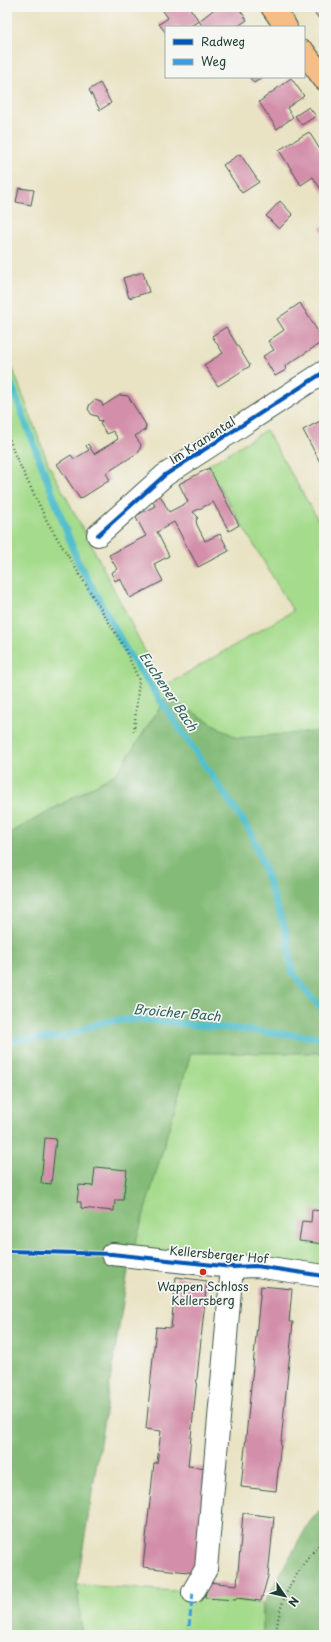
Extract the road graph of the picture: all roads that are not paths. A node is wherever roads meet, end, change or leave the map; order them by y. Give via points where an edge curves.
1 (272, 7) edge
2 (285, 26) edge
3 (305, 53) edge
4 (324, 79) edge
5 (324, 372) edge
6 (98, 535) dead end
7 (112, 1254) dead end
8 (232, 1267) junction
9 (324, 1276) edge
10 (193, 1592) dead end

1 - 2 main road
3 - 4 main road
5 - 6 street, Im Kranental via 165,475
7 - 8 street, Kellersberger Hof
8 - 9 street, Kellersberger Hof via 256,1266
8 - 10 street via 206,1569

